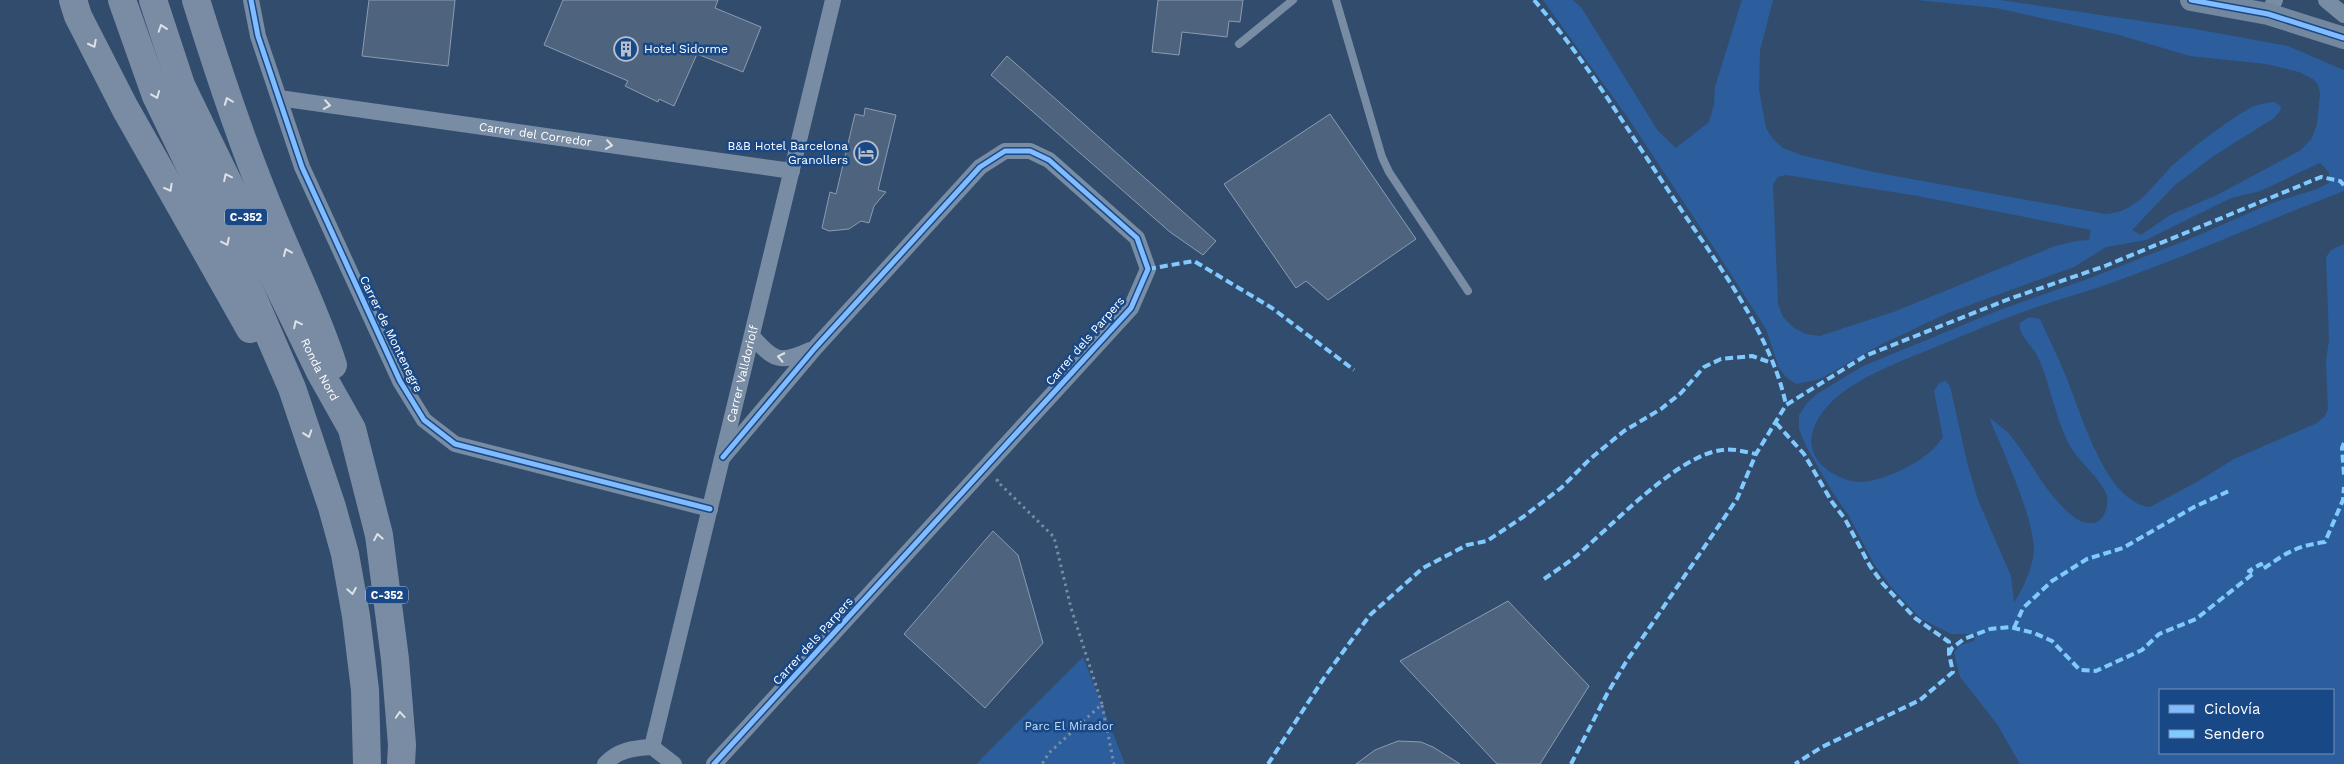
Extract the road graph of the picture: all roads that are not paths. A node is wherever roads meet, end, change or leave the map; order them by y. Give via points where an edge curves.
1 (73, 0) edge
2 (122, 0) edge
3 (153, 0) edge
4 (196, 0) edge
5 (251, 0) edge
6 (833, 0) edge
7 (1293, 0) edge
8 (1336, 0) edge
9 (2191, 0) edge
10 (2326, 0) edge
11 (2271, 7) edge
12 (2344, 15) edge
13 (2344, 38) edge
14 (1239, 44) dead end
15 (279, 98) junction
16 (792, 171) junction
17 (1468, 291) dead end
18 (752, 336) junction
19 (815, 348) junction
20 (292, 388) junction
21 (352, 429) junction
22 (723, 457) junction
23 (710, 509) junction
24 (652, 747) junction
25 (367, 764) edge
26 (401, 764) edge
27 (605, 764) edge
28 (674, 764) edge
29 (714, 764) edge

1 -> 20 highway via 125,108 180,208 250,328
2 -> 20 highway, C-352 via 156,96 247,284
21 -> 3 highway, Ronda Nord / C-352 via 320,372 182,85
21 -> 4 highway via 324,336 272,217 225,94
5 - 15 street, Carrer de Montenegre via 258,36
6 - 16 street, Carrer Valldoriolf
7 - 14 lane
8 - 17 lane via 1382,158
9 - 11 street
10 - 12 street
11 - 13 street
15 -> 16 street, Carrer del Corredor
15 - 23 street, Carrer de Montenegre via 302,167 400,381 424,420 455,444
16 - 18 street, Carrer Valldoriolf
19 -> 18 street, Carrer dels Parpers via 791,359 778,358 766,352
18 - 22 street, Carrer Valldoriolf
19 - 22 street, Carrer dels Parpers
19 - 29 street, Carrer dels Parpers via 980,167 1005,151 1030,151 1049,160 1137,238 1148,269 1131,308
20 -> 25 highway, C-352 via 345,554 365,690
26 -> 21 highway, Ronda Nord / C-352 via 395,659 378,535
22 - 23 street, Carrer Valldoriolf
23 - 24 street, Carrer Valldoriolf
24 - 27 street via 624,750
24 - 28 street

